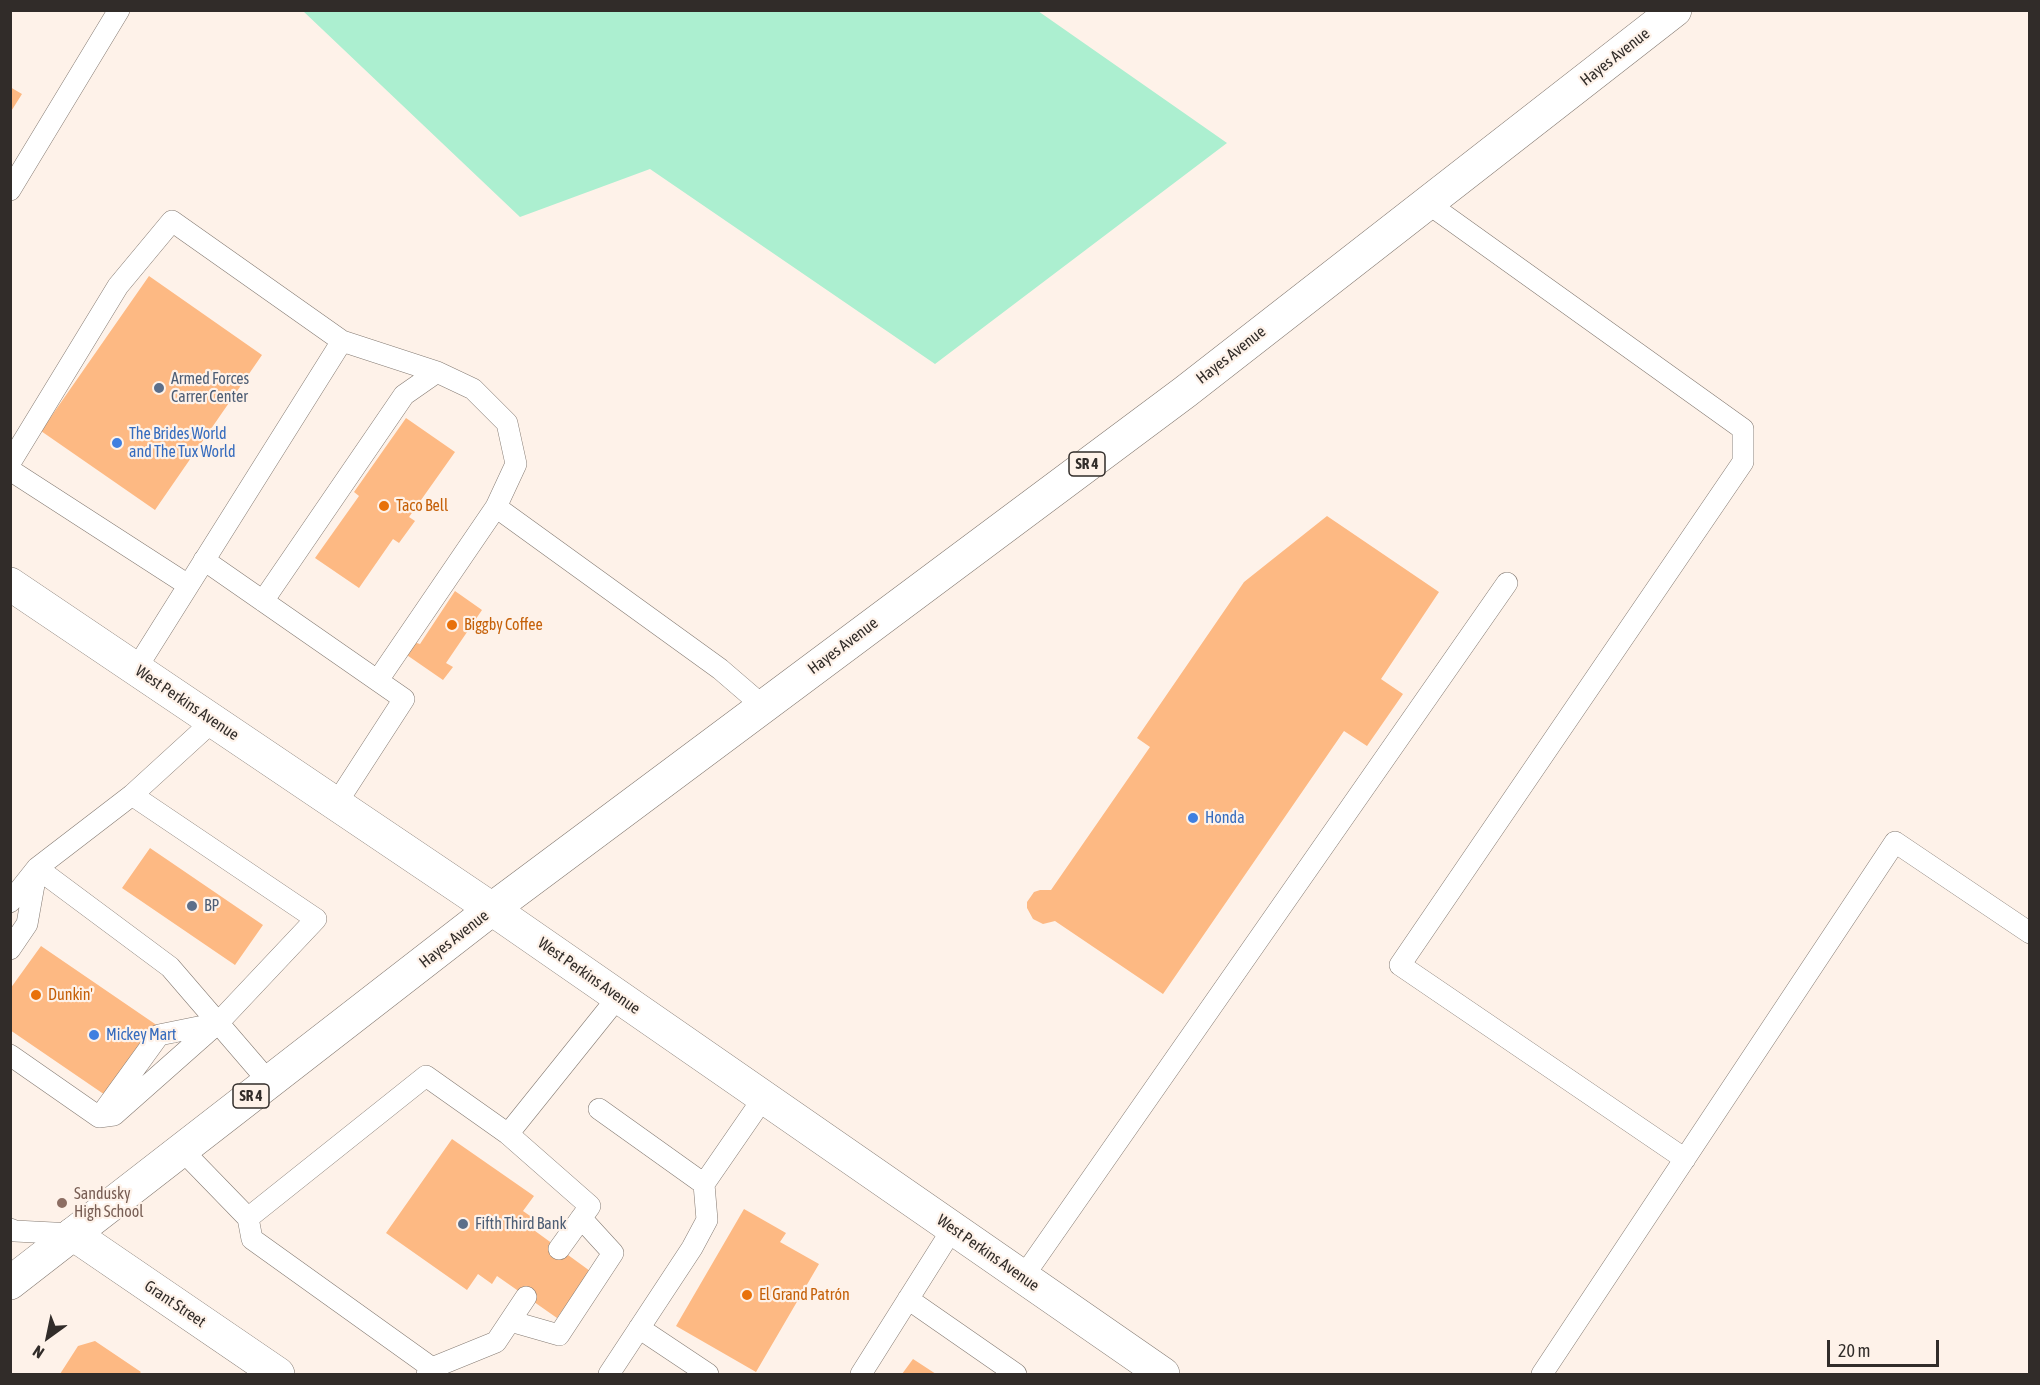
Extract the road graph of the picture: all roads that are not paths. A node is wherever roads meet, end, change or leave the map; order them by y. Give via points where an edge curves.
1 (119, 10) edge
2 (1675, 10) edge
3 (10, 190) edge
4 (1426, 202) junction
5 (342, 341) junction
6 (437, 372) junction
7 (10, 463) edge
8 (10, 470) edge
9 (496, 507) junction
10 (204, 560) junction
11 (10, 584) edge
12 (1507, 584) dead end
13 (188, 585) junction
14 (263, 601) junction
15 (136, 669) junction
16 (378, 680) junction
17 (763, 706) junction
18 (213, 721) junction
19 (132, 795) junction
20 (336, 804) junction
21 (37, 868) junction
22 (10, 902) edge
23 (492, 909) junction
24 (2030, 933) edge
25 (10, 949) edge
26 (618, 997) junction
27 (218, 1023) junction
28 (10, 1055) edge
29 (269, 1082) junction
30 (764, 1097) junction
31 (598, 1109) dead end
32 (99, 1118) junction
33 (508, 1134) junction
34 (182, 1150) junction
35 (1685, 1159) junction
36 (704, 1184) junction
37 (248, 1218) junction
38 (581, 1218) junction
39 (953, 1228) junction
40 (10, 1229) edge
41 (73, 1234) junction
42 (559, 1249) dead end
43 (1023, 1277) junction
44 (10, 1283) edge
45 (526, 1297) dead end
46 (908, 1299) junction
47 (510, 1321) junction
48 (639, 1328) junction
49 (429, 1371) edge
50 (278, 1374) edge
51 (609, 1374) edge
52 (708, 1374) edge
53 (861, 1374) edge
54 (1016, 1374) edge
55 (1163, 1374) edge
56 (1542, 1374) edge

1 - 3 lane
2 - 4 main road, Hayes Avenue / SR 4
4 - 17 main road, Hayes Avenue / SR 4 via 1185,392
4 - 35 lane via 1743,429 1743,462 1400,965
5 - 6 lane
5 - 7 lane via 172,221 118,286
5 - 10 lane
6 - 9 lane via 473,389 507,423 516,464
6 - 14 lane via 404,395
8 - 13 lane
9 - 16 lane
9 - 17 lane via 720,669
10 - 13 lane
10 - 14 lane
11 - 15 main road, West Perkins Avenue
12 - 43 lane
13 - 15 lane
14 - 16 lane
15 - 18 main road, West Perkins Avenue
16 - 20 lane via 405,699
17 - 23 main road, Hayes Avenue / SR 4
18 - 19 lane
18 - 20 main road, West Perkins Avenue
19 - 21 lane
19 - 27 lane via 316,919
20 - 23 main road, West Perkins Avenue
21 - 22 lane
21 - 25 lane via 27,924
21 - 27 lane via 170,968
23 - 26 main road, West Perkins Avenue
23 - 29 main road, Hayes Avenue / SR 4
24 - 35 lane via 1895,842
26 - 30 main road, West Perkins Avenue
26 - 33 lane
27 - 29 lane
27 - 32 lane via 114,1115
27 - 32 lane via 159,1035
28 - 32 lane
29 - 34 main road, Hayes Avenue / SR 4
30 - 36 lane
30 - 39 main road, West Perkins Avenue
31 - 36 lane
33 - 37 lane via 426,1076
33 - 38 lane via 590,1206
34 - 37 lane
34 - 41 main road, Hayes Avenue / SR 4
35 - 56 lane
36 - 48 lane via 707,1220
37 - 49 lane via 252,1239
38 - 42 lane
38 - 47 lane via 613,1253 559,1335
39 - 43 main road, West Perkins Avenue
39 - 46 lane
40 - 41 lane
41 - 44 main road, Hayes Avenue / SR 4
41 - 50 main road, Grant Street
43 - 55 main road, West Perkins Avenue
45 - 47 lane
46 - 53 lane
46 - 54 lane
47 - 49 lane via 496,1342
48 - 51 lane
48 - 52 lane

